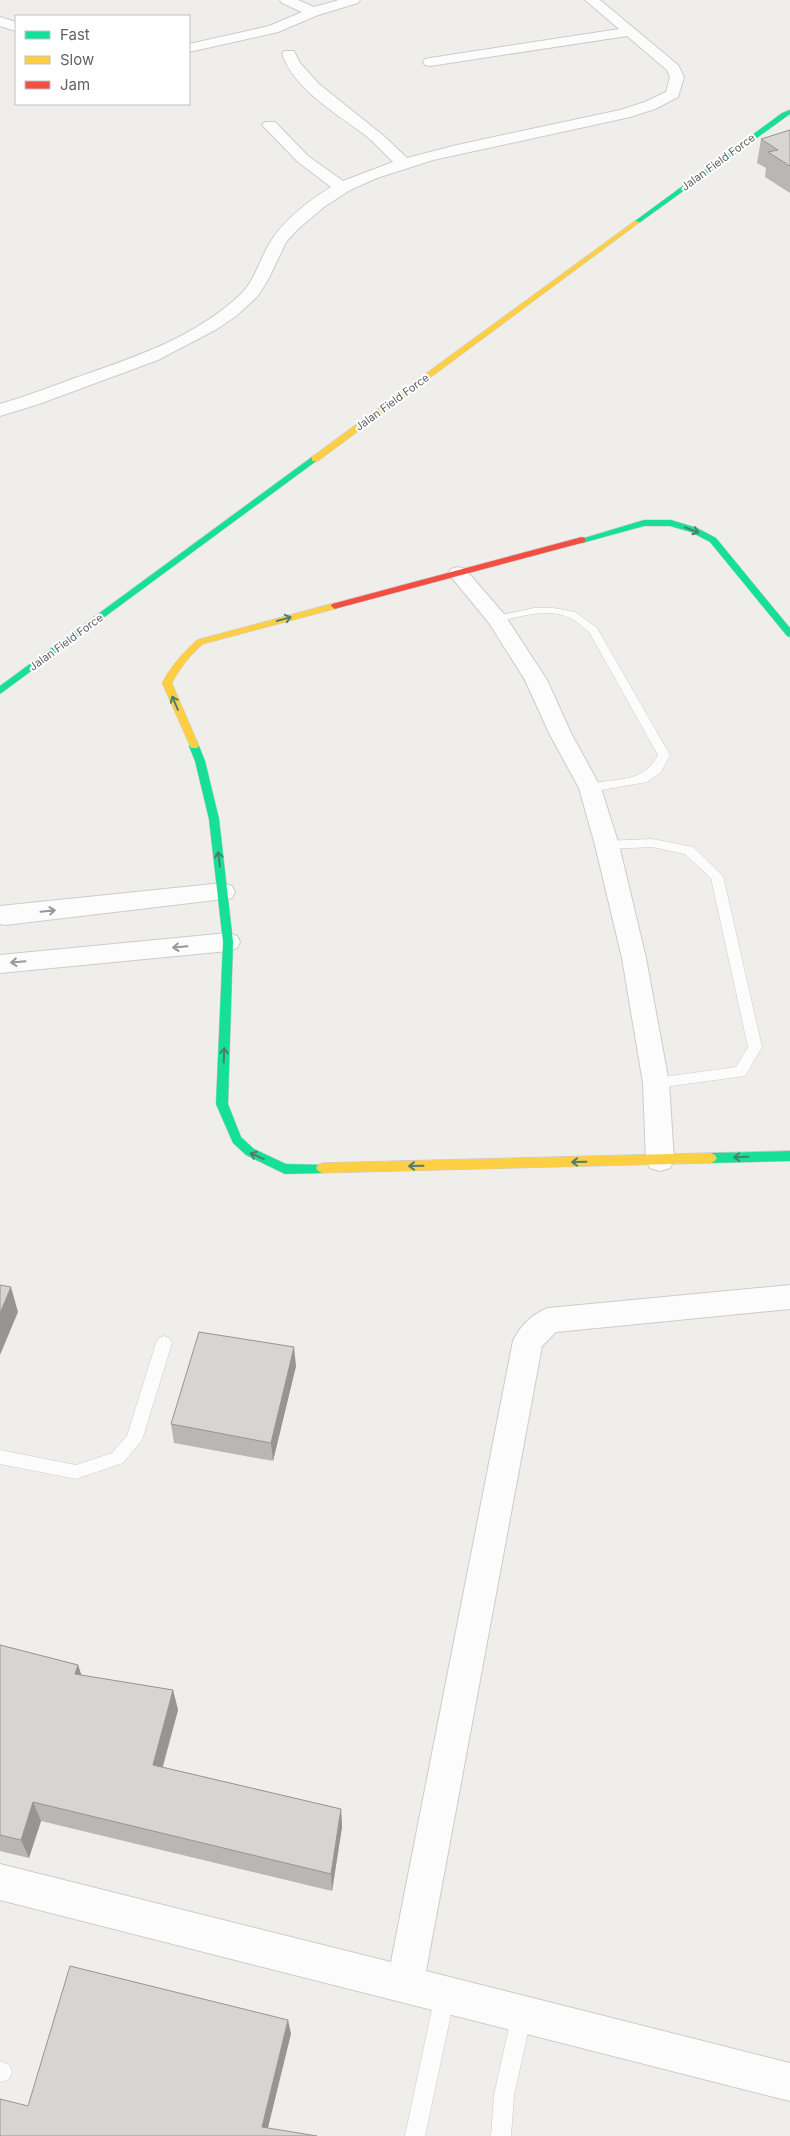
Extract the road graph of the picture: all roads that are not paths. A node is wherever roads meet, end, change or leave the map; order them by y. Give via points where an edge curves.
1 (287, 0) edge
2 (353, 0) edge
3 (592, 0) edge
4 (313, 12) junction
5 (0, 21) edge
6 (15, 27) edge
7 (629, 32) junction
8 (190, 48) edge
9 (289, 54) dead end
10 (430, 62) dead end
11 (787, 113) edge
12 (270, 125) dead end
13 (405, 164) junction
14 (342, 188) junction
15 (0, 410) edge
16 (458, 573) junction
17 (497, 619) junction
18 (790, 634) edge
19 (0, 691) edge
20 (590, 788) junction
21 (607, 845) junction
22 (223, 892) junction
23 (0, 915) edge
24 (228, 942) junction
25 (0, 964) edge
26 (656, 1083) junction
27 (790, 1156) edge
28 (660, 1160) junction
29 (790, 1297) edge
30 (164, 1343) dead end
31 (0, 1456) edge
32 (0, 1882) edge
33 (406, 1985) junction
34 (445, 1995) junction
35 (522, 2014) junction
36 (790, 2082) edge
37 (415, 2136) edge
38 (500, 2136) edge

1 - 4 street
2 - 4 street
3 - 7 street
4 - 8 street via 272,29
5 - 6 street
7 - 10 street
7 - 13 street via 673,68 676,84 672,94 661,101 601,119
9 - 13 street via 301,75
11 - 19 street, Jalan Field Force
12 - 14 street via 303,159
13 - 14 street
14 - 15 street via 294,223 249,295 206,331 161,353
16 - 17 street
16 -> 18 street via 644,523 672,523 713,540
22 -> 16 street via 214,819 200,761 167,683 174,668 200,642
17 - 20 street via 536,680
17 - 20 lane via 548,611 572,615 593,630 664,755 657,769 643,779
20 - 21 street
21 - 26 street via 634,958
21 - 26 lane via 652,843 689,850 717,876 755,1047 740,1072
23 -> 22 street
22 - 24 street
24 -> 25 street
28 -> 24 street via 285,1169 246,1151 229,1129 222,1104
26 - 28 street
27 -> 28 street
29 - 33 street via 548,1320 528,1341
30 - 31 lane via 134,1440 117,1458 76,1472
32 - 33 street
33 - 34 street
34 - 35 street
34 - 37 lane
35 - 36 street
35 - 38 lane via 504,2095

